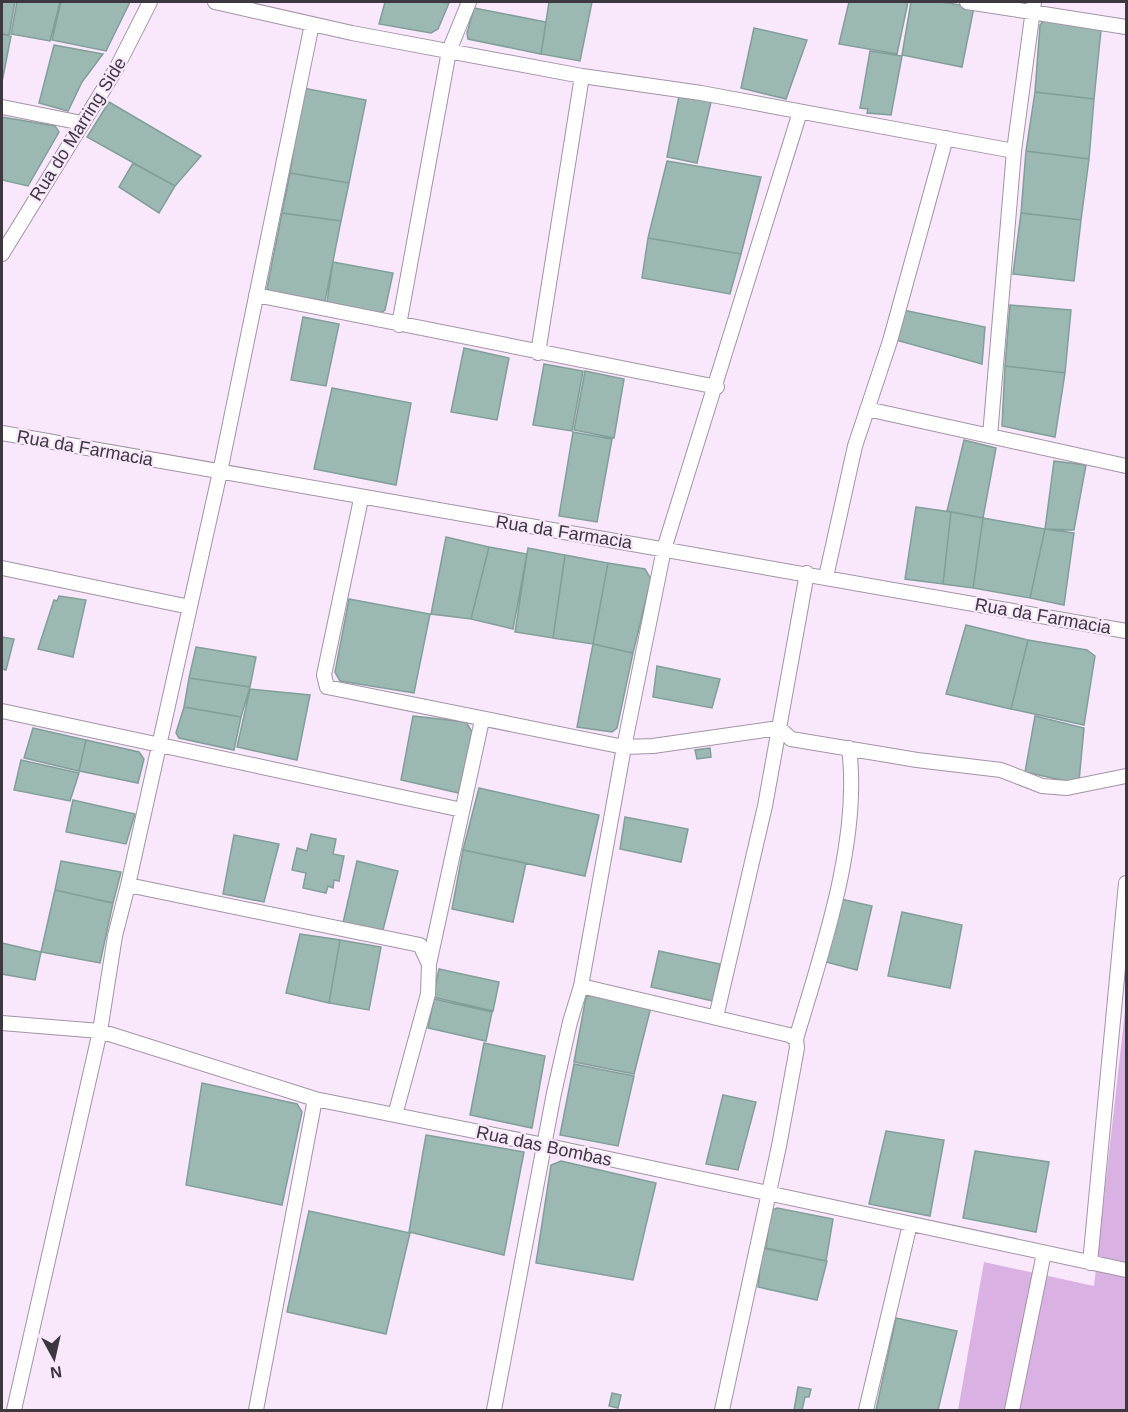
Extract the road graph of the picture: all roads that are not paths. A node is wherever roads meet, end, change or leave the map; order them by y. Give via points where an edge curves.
1 (150, 2) edge
2 (215, 2) edge
3 (469, 2) edge
4 (967, 2) edge
5 (1033, 7) edge
6 (312, 24) junction
7 (1126, 27) edge
8 (449, 51) junction
9 (582, 76) junction
10 (2, 106) edge
11 (800, 112) junction
12 (82, 123) junction
13 (946, 138) junction
14 (1014, 151) junction
15 (2, 254) edge
16 (256, 295) junction
17 (399, 325) junction
18 (538, 353) junction
19 (717, 387) junction
20 (867, 409) junction
21 (2, 433) edge
22 (990, 436) junction
23 (1126, 466) edge
24 (220, 472) junction
25 (361, 498) junction
26 (664, 549) junction
27 (2, 568) edge
28 (807, 573) junction
29 (826, 577) junction
30 (190, 607) junction
31 (1126, 631) edge
32 (2, 711) edge
33 (482, 720) junction
34 (779, 728) junction
35 (159, 746) junction
36 (624, 747) junction
37 (849, 748) junction
38 (1126, 776) edge
39 (462, 810) junction
40 (1126, 883) edge
41 (128, 885) junction
42 (429, 964) junction
43 (581, 986) junction
44 (716, 1017) junction
45 (2, 1023) edge
46 (100, 1031) junction
47 (796, 1040) junction
48 (315, 1099) junction
49 (395, 1115) junction
50 (544, 1145) junction
51 (769, 1194) junction
52 (910, 1224) junction
53 (1044, 1253) junction
54 (1090, 1263) junction
55 (1126, 1270) edge
56 (14, 1410) edge
57 (256, 1410) edge
58 (494, 1410) edge
59 (722, 1410) edge
60 (866, 1410) edge
61 (1012, 1410) edge

1 - 12 street, Rua do Marring Side via 122,58
2 - 6 street
3 - 8 street
4 - 5 street
5 - 7 street
5 - 14 street
6 - 8 street
6 - 16 street
8 - 9 street
8 - 17 street
9 - 11 street
9 - 18 street
10 - 12 street
11 - 13 street
11 - 19 street
12 - 15 street, Rua do Marring Side
13 - 14 street
13 - 20 street via 890,341
14 - 22 street
16 - 17 street
16 - 24 street
17 - 18 street
18 - 19 street
19 - 26 street
20 - 22 street
20 - 29 street
21 - 24 street, Rua da Farmacia
22 - 23 street
24 - 25 street, Rua da Farmacia
24 - 30 street
25 - 26 street, Rua da Farmacia
25 - 33 street via 324,675 327,687
26 - 28 street, Rua da Farmacia
26 - 36 street
27 - 30 street
28 - 29 street, Rua da Farmacia
28 - 34 street
29 - 31 street, Rua da Farmacia
30 - 35 street
32 - 35 street
33 - 36 street
33 - 39 street
34 - 36 street
34 - 37 street via 791,739
34 - 44 street
35 - 39 street
35 - 41 street
36 - 43 street
37 - 38 street via 1001,770 1042,786 1059,788
37 - 47 street via 849,814 839,881
39 - 42 street
40 - 54 street
41 - 42 street via 420,945
41 - 46 street via 115,936
42 - 49 street via 428,994
43 - 44 street
43 - 50 street
44 - 47 street
45 - 46 street, Rua das Bombas
46 - 48 street, Rua das Bombas
46 - 56 street
47 - 51 street
48 - 49 street, Rua das Bombas
48 - 57 street
49 - 50 street, Rua das Bombas
50 - 51 street, Rua das Bombas
50 - 58 street
51 - 52 street, Rua das Bombas
51 - 59 street
52 - 53 street, Rua das Bombas
52 - 60 street
53 - 54 street, Rua das Bombas
53 - 61 street
54 - 55 street, Rua das Bombas

